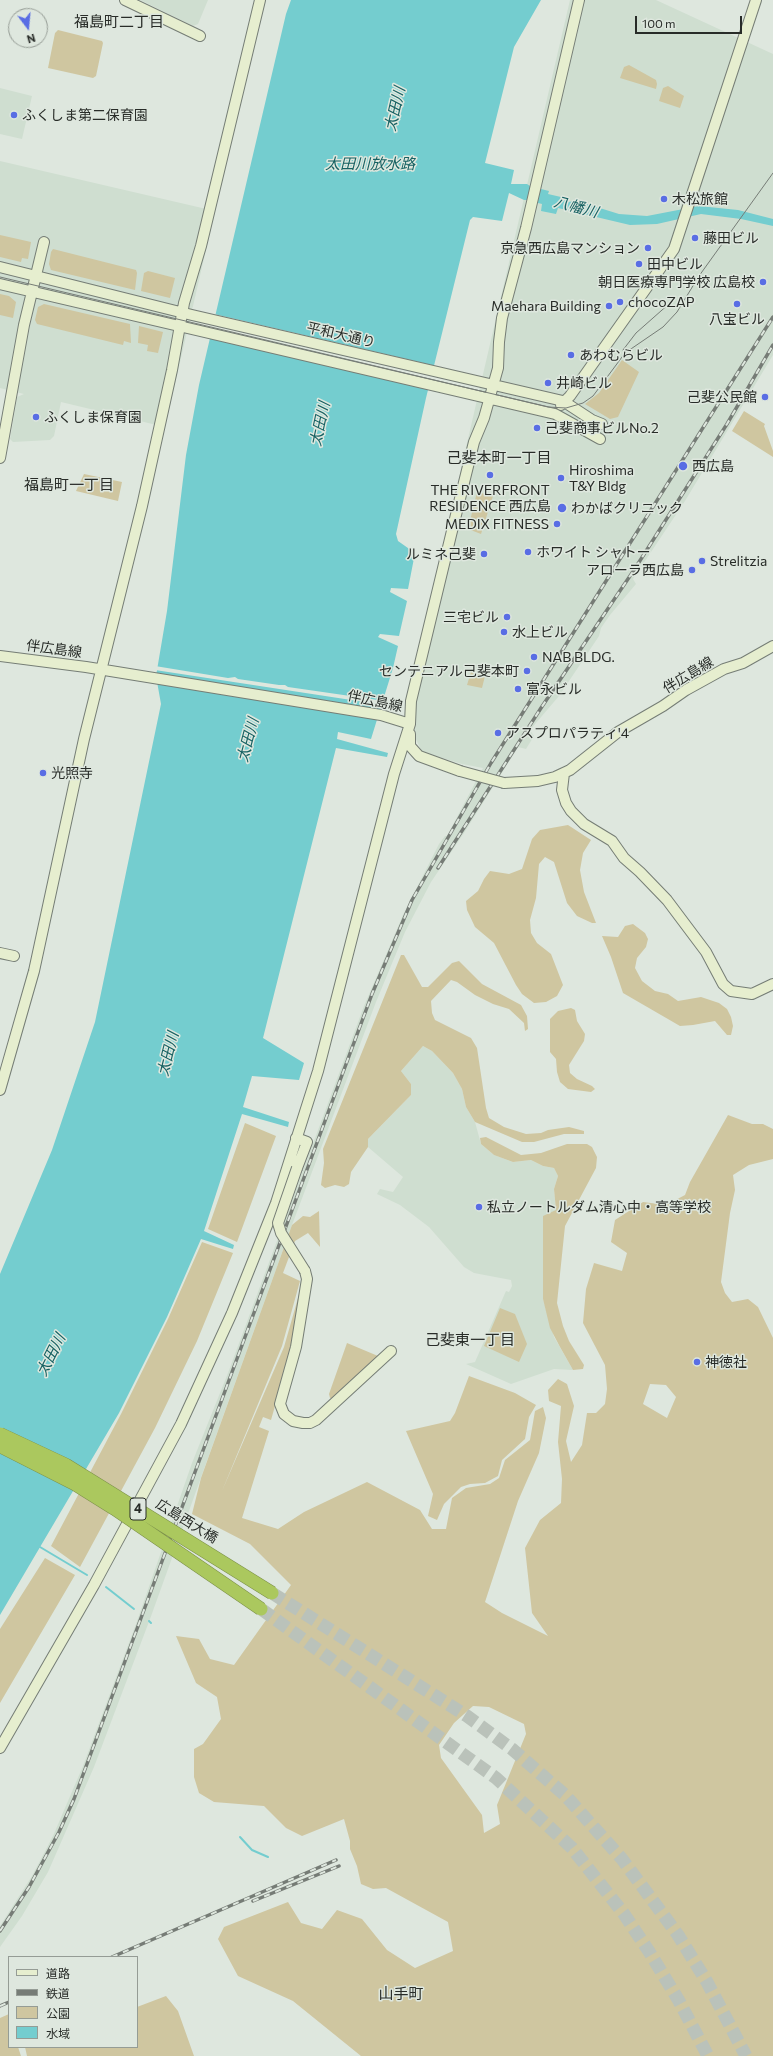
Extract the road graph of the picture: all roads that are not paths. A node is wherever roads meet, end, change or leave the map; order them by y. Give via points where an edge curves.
1 (125, 0) edge
2 (260, 0) edge
3 (579, 0) edge
4 (756, 0) edge
5 (200, 36) dead end
6 (44, 242) dead end
7 (0, 267) edge
8 (35, 276) junction
9 (0, 284) edge
10 (32, 292) junction
11 (187, 313) junction
12 (184, 326) junction
13 (489, 385) junction
14 (486, 398) junction
15 (563, 401) junction
16 (555, 414) junction
17 (602, 424) dead end
18 (600, 439) dead end
19 (1, 446) edge
20 (0, 458) edge
21 (773, 646) edge
22 (0, 656) edge
23 (104, 671) junction
24 (406, 723) junction
25 (564, 773) junction
26 (0, 953) edge
27 (14, 956) dead end
28 (773, 984) edge
29 (0, 1090) edge
30 (296, 1138) junction
31 (391, 1351) dead end
32 (0, 1434) edge
33 (0, 1446) edge
34 (272, 1592) tunnel mouth
35 (261, 1609) tunnel mouth
36 (0, 1748) edge

1 - 5 street
2 - 11 street
3 - 13 street via 502,318 498,368
4 - 15 street via 674,249 570,396
6 - 8 street
7 - 8 street, 平和大通り
8 - 10 street
8 - 11 street, 平和大通り
9 - 10 street, 平和大通り
10 - 12 street, 平和大通り
10 - 19 street
11 - 12 street
11 - 13 street, 平和大通り
12 - 14 street, 平和大通り
12 - 23 street
13 - 14 street
13 - 15 street, 平和大通り
14 - 16 street, 平和大通り
14 - 24 street
15 - 16 street
15 - 17 street
16 - 18 street, 平和大通り
19 - 20 street
21 - 25 street, 伴広島線 via 686,690 618,732
22 - 23 street, 伴広島線
23 - 24 street, 伴広島線 via 381,715
23 - 29 street via 34,970
24 - 25 street, 伴広島線, bridge via 410,746 419,756 475,776 504,783 538,781
24 - 30 street via 355,933 318,1071
25 - 28 street via 562,790 571,811 584,824 612,841 624,858 667,900 706,952 723,984 731,991 752,994
26 - 27 street
30 - 31 street, bridge via 307,1142 278,1222 281,1233 305,1271 307,1279 296,1347 280,1404 284,1414 293,1421 303,1423 316,1420
30 - 36 street via 276,1203 232,1313 180,1424 94,1585
32 - 34 highway, 広島西大橋 / 4, bridge via 66,1465
33 - 35 highway, 広島西大橋 / 4, bridge via 75,1484

